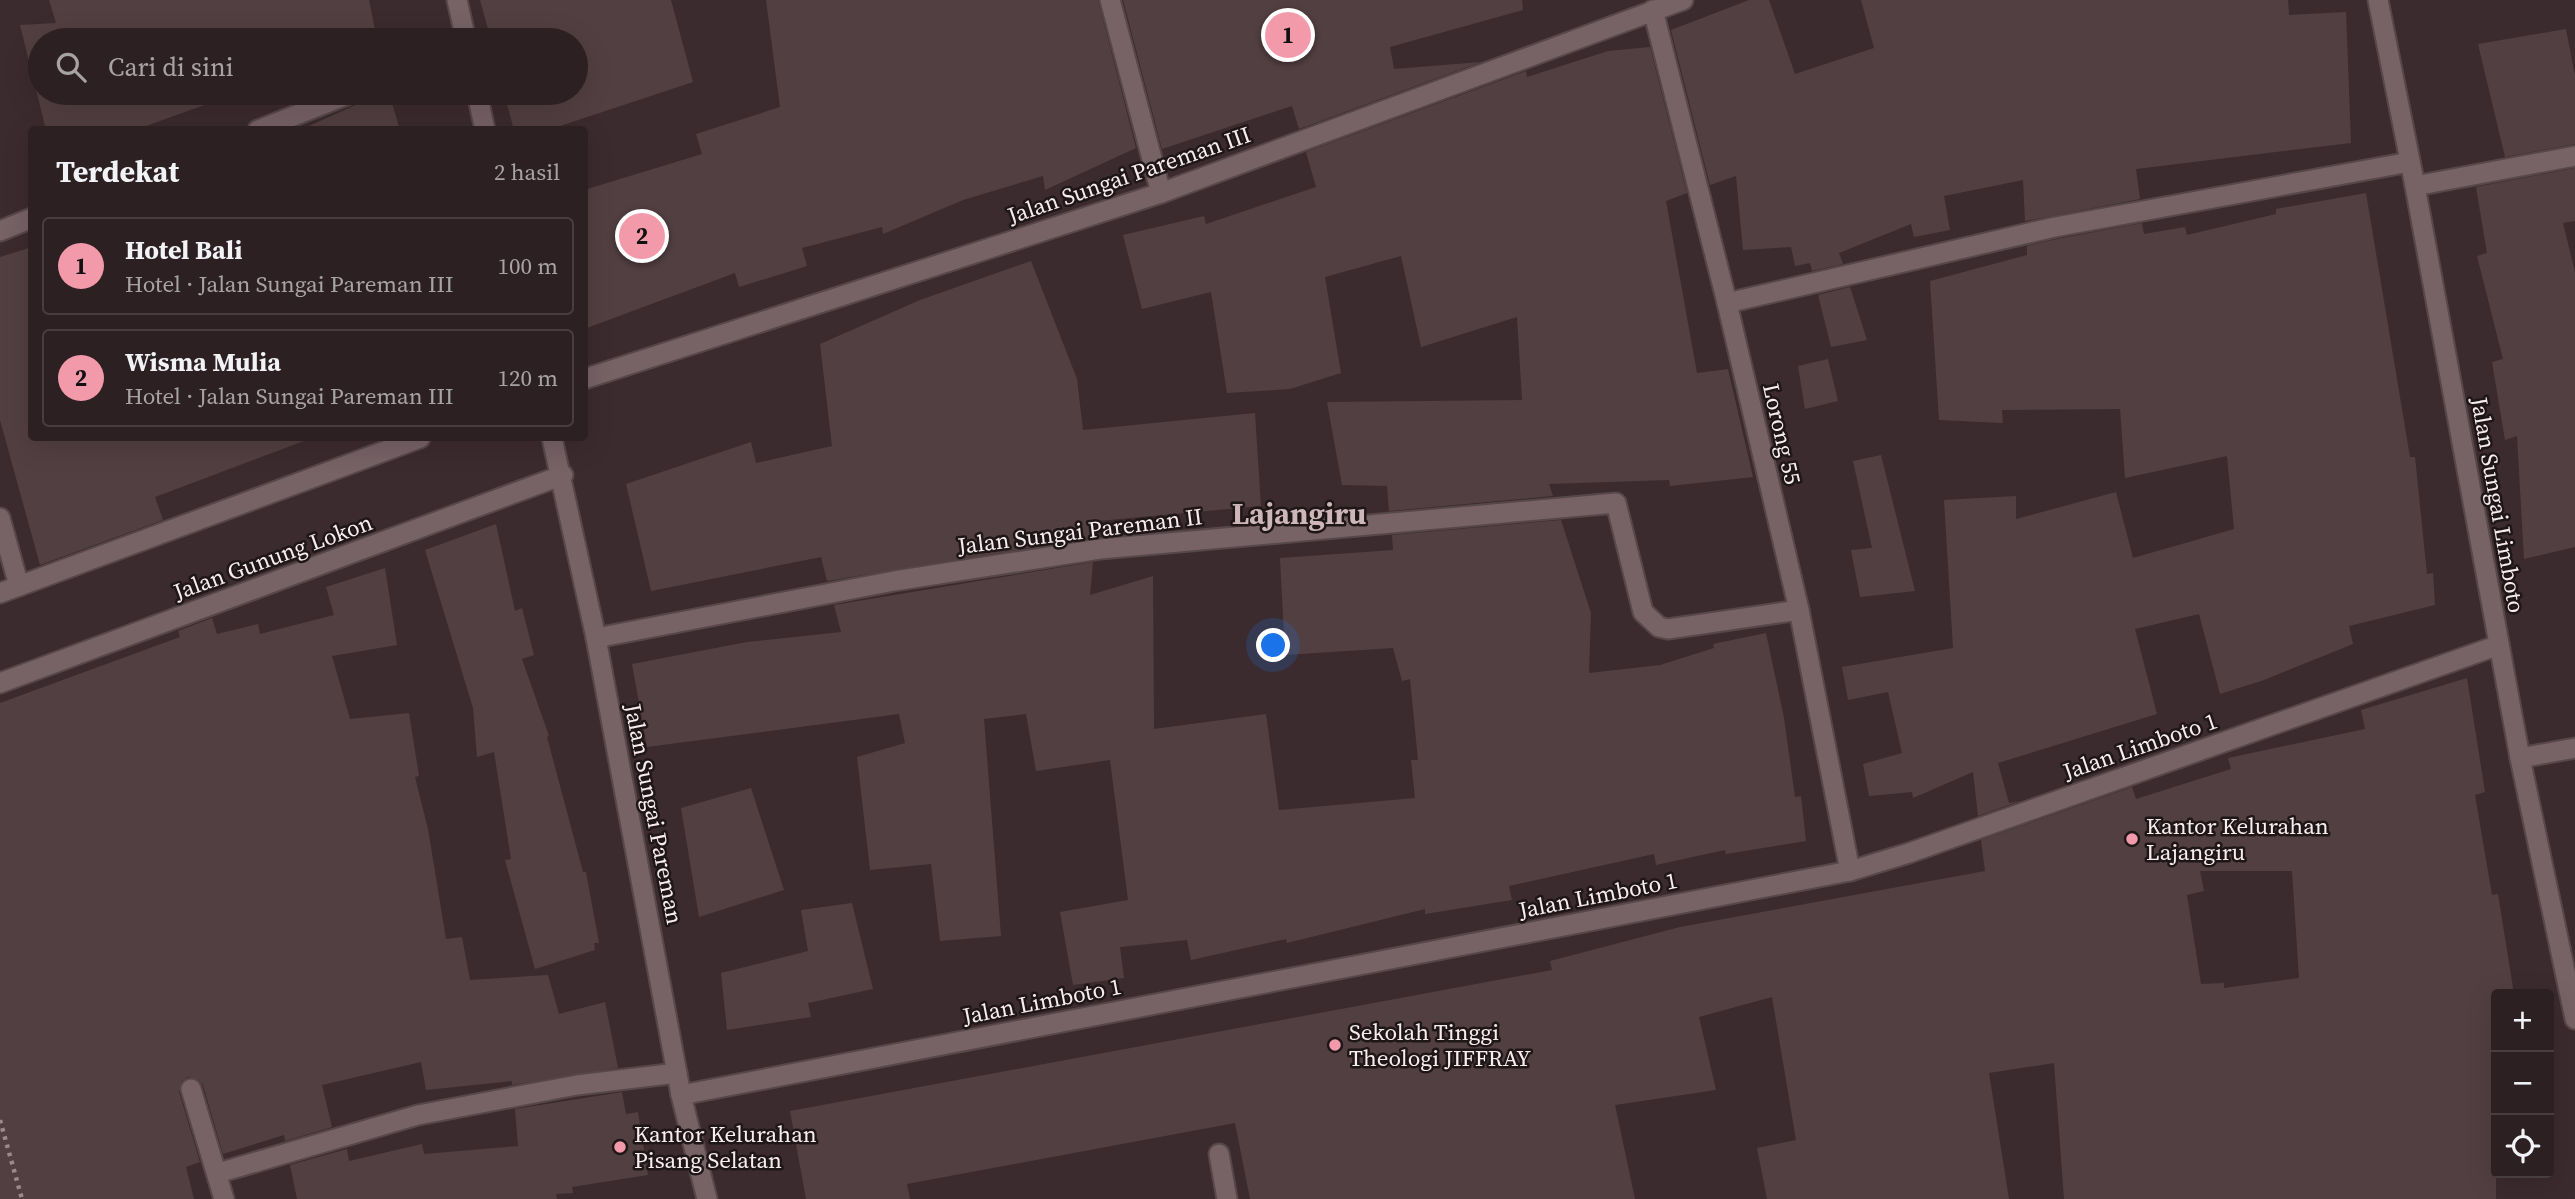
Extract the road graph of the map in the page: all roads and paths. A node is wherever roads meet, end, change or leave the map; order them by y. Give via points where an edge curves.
1 (457, 0) edge
2 (1110, 0) edge
3 (1683, 0) edge
4 (2381, 0) edge
5 (1653, 10) junction
6 (463, 28) edge
7 (322, 105) edge
8 (480, 105) edge
9 (268, 126) edge
10 (484, 126) edge
11 (2575, 156) edge
12 (2410, 162) junction
13 (2415, 186) junction
14 (1161, 193) junction
15 (28, 220) edge
16 (0, 231) edge
17 (1727, 303) junction
18 (588, 378) edge
19 (412, 441) edge
20 (553, 441) edge
21 (563, 475) junction
22 (0, 518) edge
23 (19, 586) junction
24 (0, 593) edge
25 (1799, 610) junction
26 (596, 638) junction
27 (2499, 645) junction
28 (0, 683) edge
29 (2575, 748) edge
30 (2520, 758) junction
31 (1850, 871) junction
32 (2575, 1018) edge
33 (677, 1073) junction
34 (191, 1089) dead end
35 (681, 1096) junction
36 (0, 1120) edge
37 (1219, 1154) dead end
38 (218, 1173) junction
39 (22, 1199) edge
40 (224, 1199) edge
41 (706, 1199) edge
42 (1227, 1199) edge

1 - 6 street
2 - 14 street
3 - 5 street, Jalan Sungai Pareman III
4 - 12 street, Jalan Sungai Limboto
5 - 14 street, Jalan Sungai Pareman III
5 - 17 street, Lorong 55
7 - 9 street
8 - 10 street
11 - 13 street
12 - 13 street, Jalan Sungai Limboto
12 - 17 street via 2055,227
13 - 27 street, Jalan Sungai Limboto
14 - 18 street, Jalan Sungai Pareman III
15 - 16 street
17 - 25 street, Lorong 55
19 - 23 street
20 - 21 street, Jalan Sungai Pareman
21 - 26 street, Jalan Sungai Pareman
21 - 28 street, Jalan Gunung Lokon
22 - 23 street
23 - 24 street
25 - 26 street, Jalan Sungai Pareman II via 1659,626 1643,612 1616,503 1100,549 894,581
25 - 31 street, Lorong 55
26 - 33 street, Jalan Sungai Pareman
27 - 30 street, Jalan Sungai Limboto
27 - 31 street, Jalan Limboto 1
29 - 30 street
30 - 32 street, Jalan Sungai Limboto
31 - 35 street, Jalan Limboto 1
33 - 35 street, Jalan Sungai Pareman
33 - 38 street via 577,1085 418,1115
34 - 38 street
35 - 41 street, Jalan Sungai Pareman
36 - 39 path
37 - 42 street
38 - 40 street

